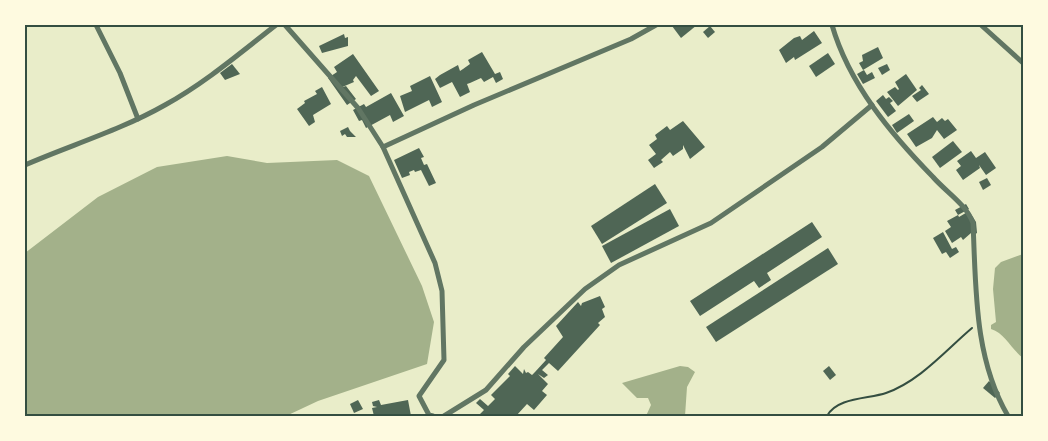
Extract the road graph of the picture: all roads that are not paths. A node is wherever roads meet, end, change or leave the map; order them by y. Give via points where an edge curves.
1 (96, 25) edge
2 (276, 25) edge
3 (285, 25) edge
4 (656, 25) edge
5 (832, 25) edge
6 (981, 25) edge
7 (1023, 63) edge
8 (872, 105) junction
9 (138, 119) junction
10 (383, 147) junction
11 (25, 165) edge
12 (434, 416) edge
13 (444, 416) edge
14 (1008, 416) edge

1 - 9 street
2 - 9 street via 195,86
3 - 10 street via 358,108
4 - 10 street via 631,39
5 - 8 street via 845,63
6 - 7 street
8 - 13 street via 822,147 711,223 619,265 585,289 524,347 486,390
8 - 14 street via 932,177 970,213 985,362 992,385
9 - 11 street
10 - 12 street via 435,263 442,291 444,360 419,396 429,415

